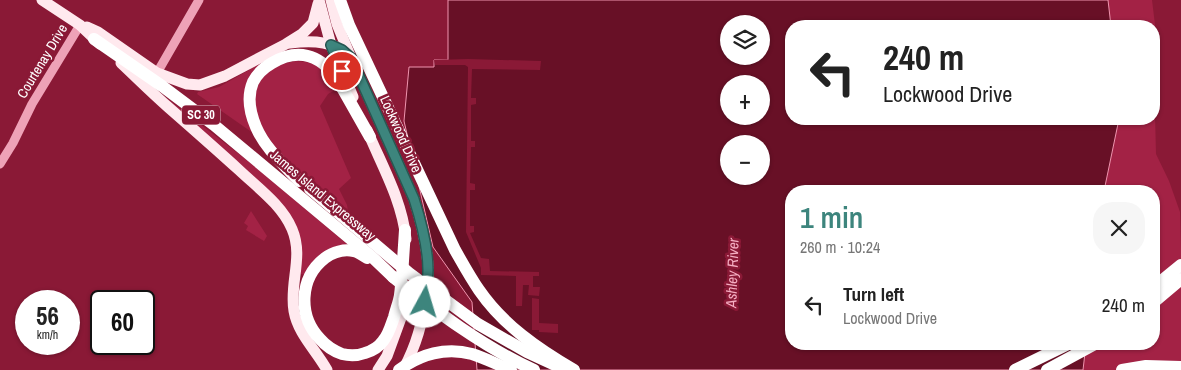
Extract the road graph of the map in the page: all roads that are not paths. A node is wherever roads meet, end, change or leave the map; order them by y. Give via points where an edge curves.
1 (42, 0) edge
2 (199, 0) edge
3 (340, 0) edge
4 (323, 1) edge
5 (80, 25) junction
6 (94, 39) junction
7 (286, 44) junction
8 (331, 45) junction
9 (351, 58) junction
10 (157, 73) junction
11 (374, 92) junction
12 (353, 102) junction
13 (370, 137) joint
14 (0, 164) edge
15 (299, 180) junction
16 (306, 194) junction
17 (405, 230) junction
18 (1181, 265) edge
19 (393, 277) junction
20 (1181, 279) edge
21 (1160, 282) edge
22 (1160, 297) edge
23 (1057, 350) edge
24 (1084, 350) edge
25 (1181, 367) edge
26 (327, 370) edge
27 (378, 370) edge
28 (399, 370) edge
29 (403, 370) edge
30 (511, 370) edge
31 (534, 370) edge
32 (566, 370) edge
33 (574, 370) edge
34 (1015, 370) edge
35 (1046, 370) edge
36 (1122, 370) edge

1 - 5 main road
2 - 10 street
3 - 11 highway
4 - 7 main road via 313,23
4 - 8 main road
4 - 9 main road, Lockwood Drive
5 - 6 main road
5 - 10 main road via 98,32
5 - 14 street, Courtenay Drive
6 - 16 highway, James Island Expressway / SC 30
6 - 26 main road via 284,214 297,248 292,300 297,323
7 - 8 main road
7 - 10 main road via 225,76 200,85 187,84
8 - 9 main road
8 - 12 main road
9 - 11 main road, Lockwood Drive
10 - 15 highway, James Island Expressway / SC 30
11 - 29 main road, Lockwood Drive, bridge via 414,199 428,268 423,320
11 - 33 highway via 480,292 514,329
12 - 13 highway
12 - 15 highway, SC 30 via 330,69 310,56 302,54 281,58 257,75 252,83 250,102 255,124 269,148
13 - 17 main road via 398,203
15 - 16 highway, James Island Expressway / SC 30
16 - 19 highway, James Island Expressway / SC 30
16 - 32 highway, James Island Expressway / SC 30, bridge via 478,324
17 - 19 highway, bridge via 400,295 384,341 374,350 352,356 330,348 315,334 306,315 304,294 310,276 327,257 335,253 355,252
17 - 27 main road, bridge via 408,259 402,315
18 - 21 highway
19 - 31 highway, James Island Expressway / SC 30, bridge via 473,337
20 - 22 highway
23 - 34 highway
24 - 35 highway
25 - 36 highway via 1146,366
28 - 30 highway, bridge via 424,356 457,351

